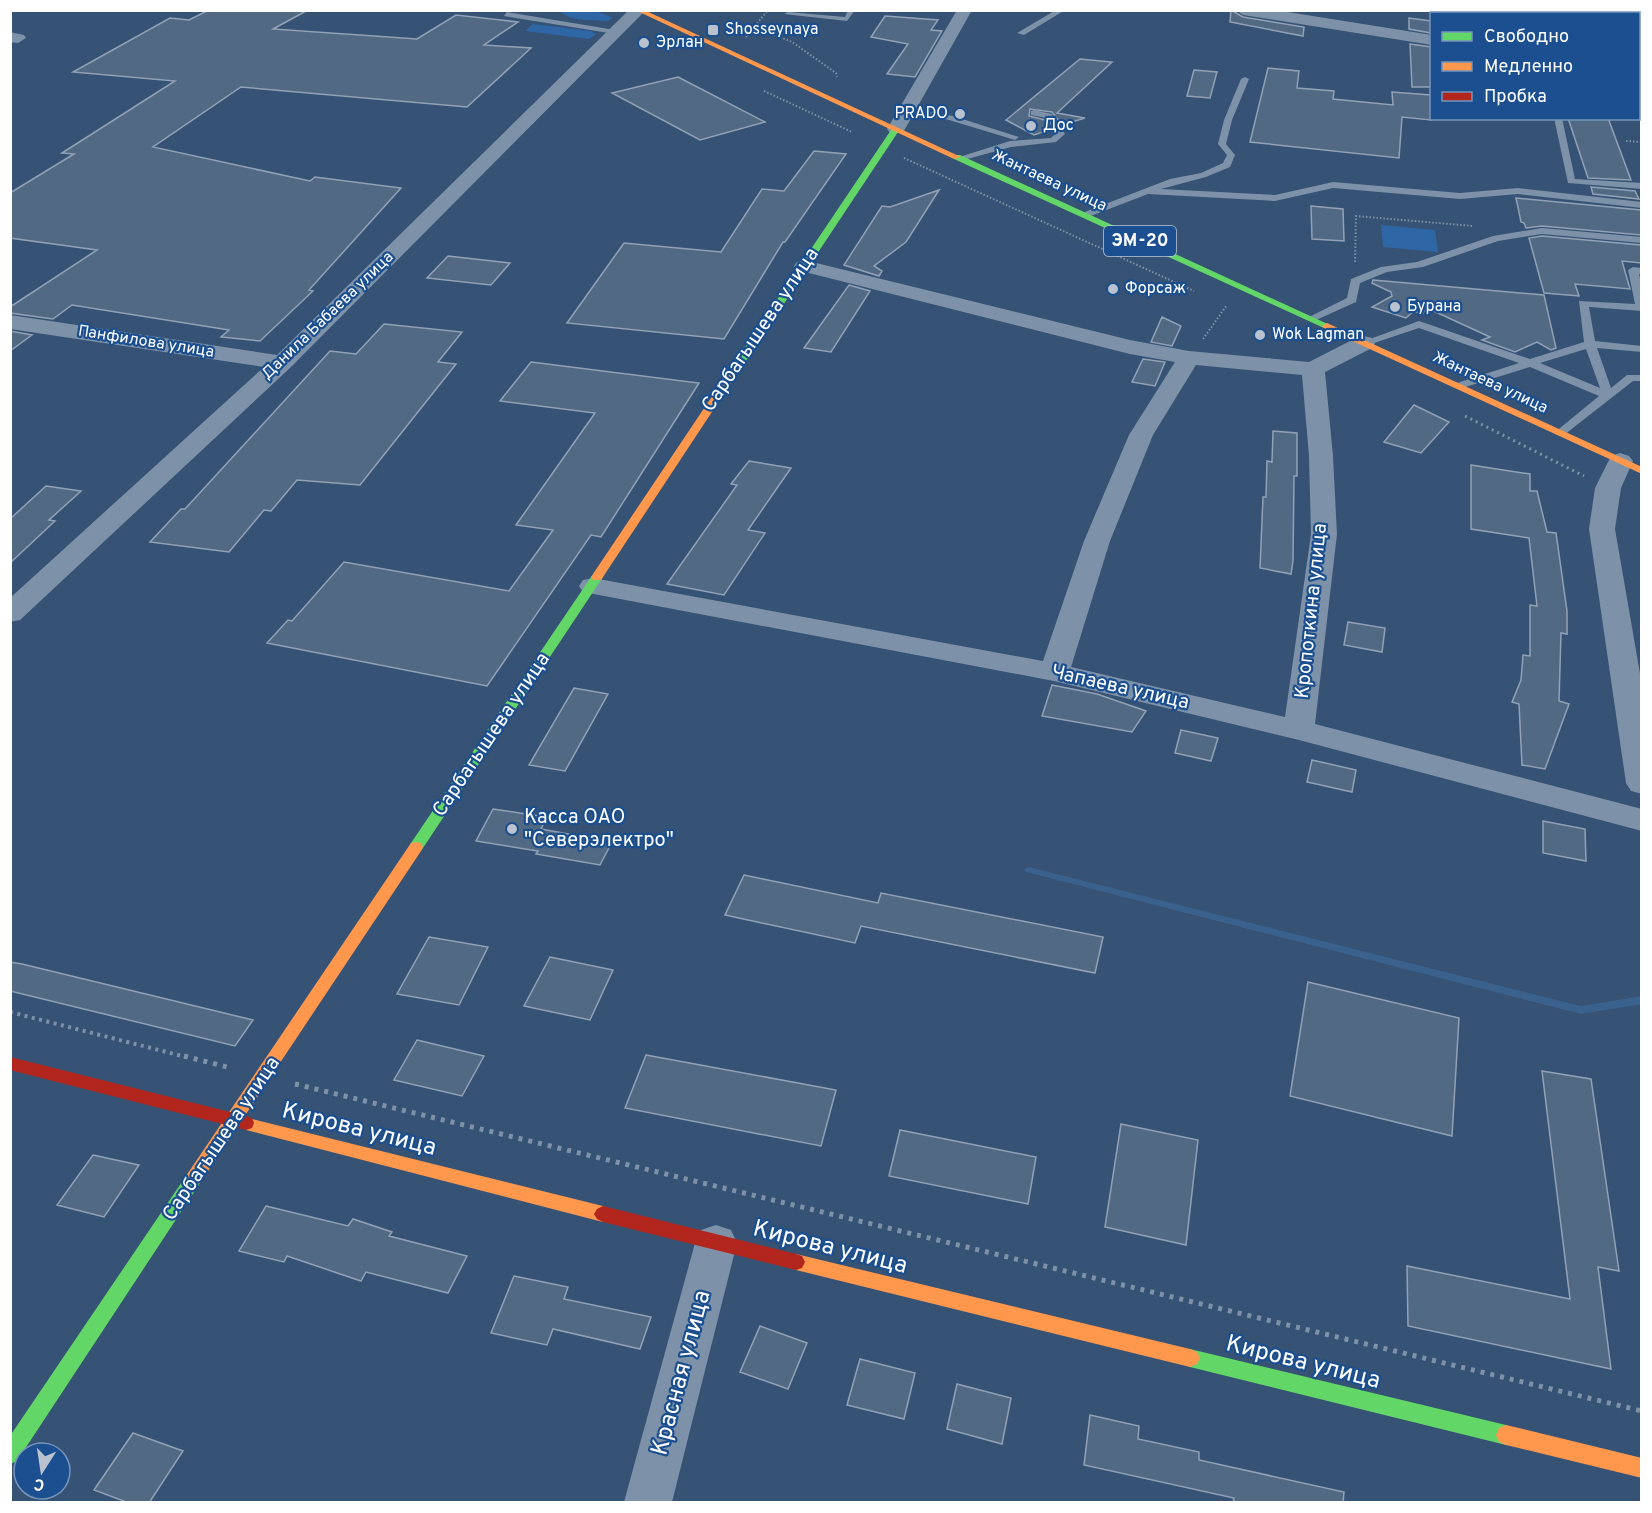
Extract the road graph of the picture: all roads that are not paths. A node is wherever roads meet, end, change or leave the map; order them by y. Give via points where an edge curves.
1 (791, 10) edge
2 (852, 10) edge
3 (965, 10) edge
4 (1062, 10) edge
5 (1243, 10) edge
6 (639, 11) edge
7 (1278, 13) edge
8 (507, 14) dead end
9 (615, 32) junction
10 (1021, 33) dead end
11 (1430, 40) edge
12 (1245, 79) dead end
13 (908, 110) junction
14 (1034, 113) dead end
15 (1558, 120) edge
16 (896, 129) junction
17 (1015, 137) dead end
18 (960, 158) junction
19 (1641, 186) edge
20 (1148, 190) junction
21 (1641, 206) edge
22 (1084, 215) junction
23 (1641, 240) edge
24 (804, 266) junction
25 (1641, 271) edge
26 (1310, 319) junction
27 (10, 322) edge
28 (1364, 343) junction
29 (1590, 344) junction
30 (1641, 349) edge
31 (1189, 358) junction
32 (282, 363) junction
33 (1530, 363) junction
34 (1313, 369) junction
35 (1641, 378) edge
36 (1458, 386) junction
37 (1608, 396) junction
38 (1560, 433) junction
39 (1631, 466) edge
40 (593, 586) junction
41 (10, 614) edge
42 (1054, 672) junction
43 (1299, 730) junction
44 (1641, 783) edge
45 (1641, 820) edge
46 (10, 1063) edge
47 (234, 1121) junction
48 (716, 1243) junction
49 (10, 1454) edge
50 (1641, 1468) edge
51 (648, 1503) edge

1 - 2 lane via 788,15 847,19
3 - 13 street, Сарбагышева улица
4 - 10 lane
5 - 7 street
6 - 9 street, Данила Бабаева улица
6 - 16 street, Жантаева улица / ЭМ-20
7 - 11 street
8 - 9 lane
9 - 32 street, Данила Бабаева улица
12 - 20 lane via 1222,144 1231,155 1227,165
13 - 16 street, Сарбагышева улица
13 - 17 lane
14 - 18 lane via 1049,116 1061,134 1053,140 1010,144
15 - 19 lane via 1571,181
16 - 18 street, Жантаева улица / ЭМ-20
16 - 24 street, Сарбагышева улица
18 - 22 street, Жантаева улица / ЭМ-20
20 - 21 lane via 1275,198 1333,185 1460,196 1518,191
20 - 22 lane
22 - 26 street, Жантаева улица / ЭМ-20
23 - 26 lane via 1542,231 1496,238 1419,265 1385,268 1355,281 1352,300
24 - 31 street via 1130,347
24 - 40 street, Сарбагышева улица
25 - 29 lane via 1633,270 1641,308 1583,303
26 - 28 street, Жантаева улица / ЭМ-20
27 - 32 street, Панфилова улица
28 - 33 lane via 1419,324
28 - 34 street
28 - 36 street, Жантаева улица / ЭМ-20
29 - 30 lane
29 - 33 lane
29 - 37 lane
31 - 34 street
31 - 42 street via 1141,435 1097,541
32 - 41 street, Данила Бабаева улица
33 - 36 lane
33 - 37 lane
34 - 43 street, Кропоткина улица via 1324,534
35 - 37 lane via 1631,377
36 - 38 street, Жантаева улица / ЭМ-20
37 - 38 lane
38 - 39 street, Жантаева улица / ЭМ-20
39 - 44 street via 1608,488 1602,529
40 - 42 street, Чапаева улица
40 - 47 street, Сарбагышева улица
42 - 43 street, Чапаева улица
43 - 45 street, Чапаева улица
46 - 47 street, Кирова улица
47 - 48 street, Кирова улица
47 - 49 street, Сарбагышева улица
48 - 50 street, Кирова улица
48 - 51 street, Красная улица

